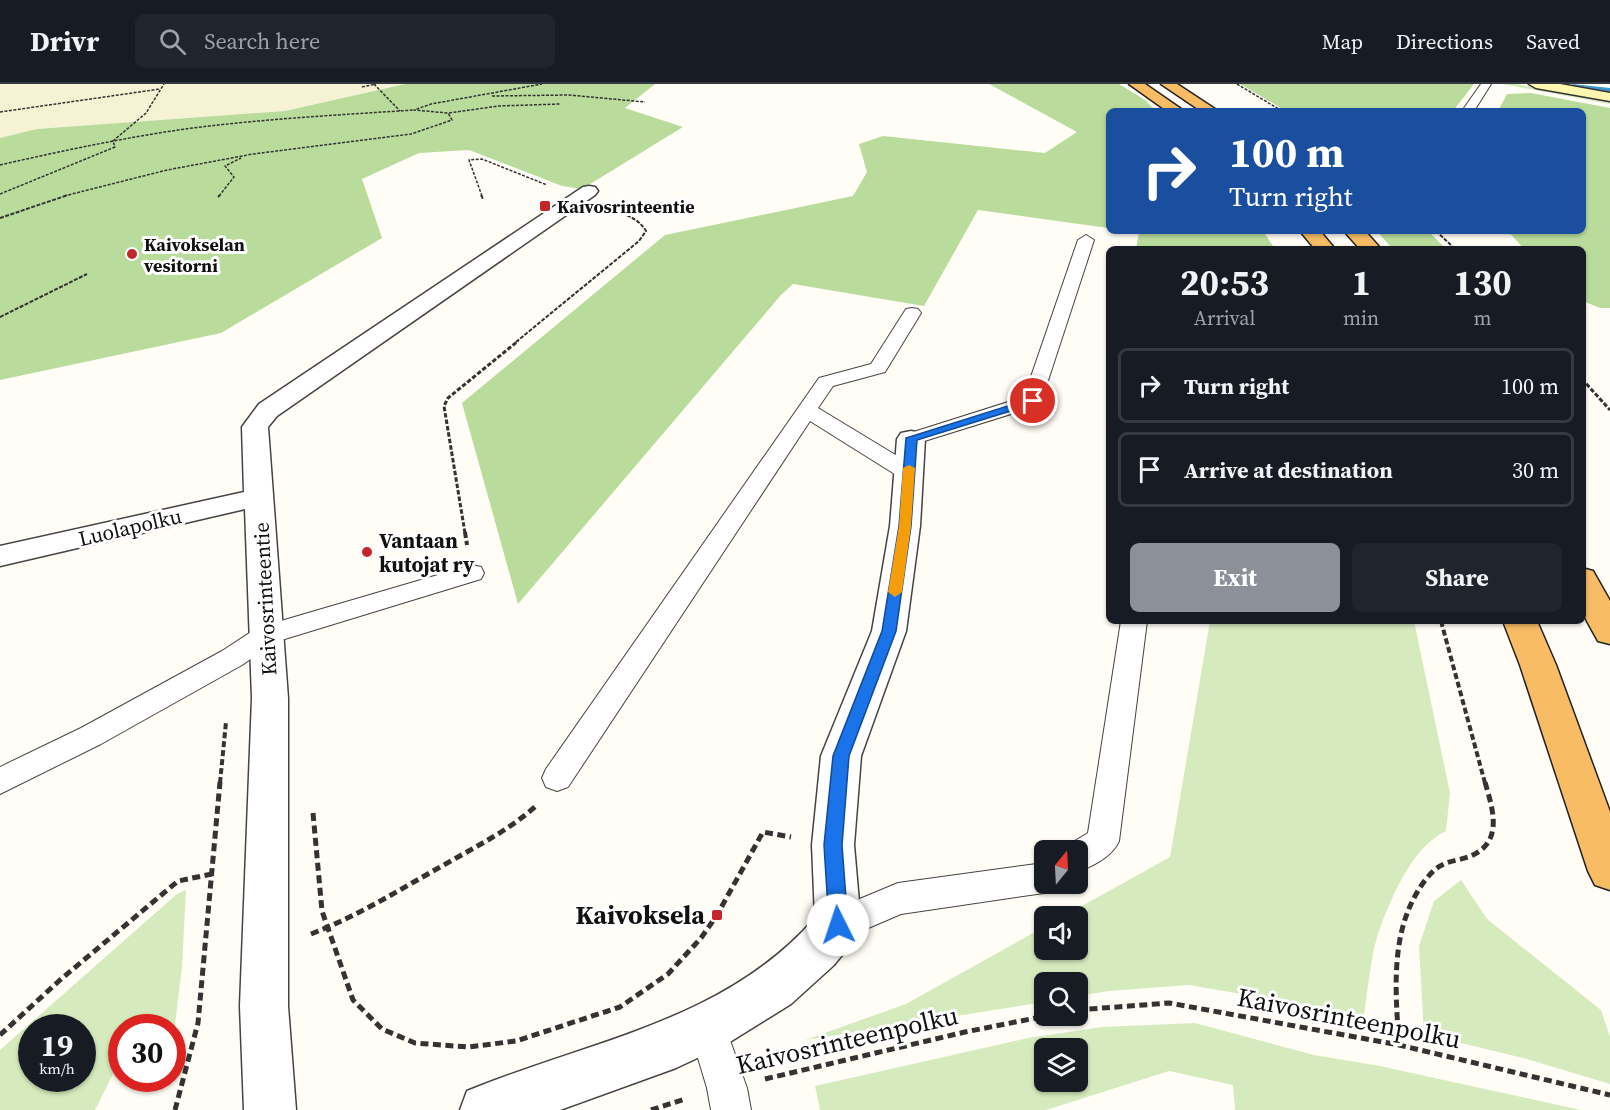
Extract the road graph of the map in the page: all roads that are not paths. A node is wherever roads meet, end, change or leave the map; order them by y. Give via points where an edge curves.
1 (1136, 84) edge
2 (1168, 84) edge
3 (1486, 84) edge
4 (1536, 84) edge
5 (1610, 98) edge
6 (1172, 108) edge
7 (1206, 108) edge
8 (1470, 108) edge
9 (581, 197) road end
10 (1312, 234) edge
11 (1357, 234) edge
12 (1086, 240) dead end
13 (1322, 246) edge
14 (1368, 246) edge
15 (912, 313) dead end
16 (807, 410) junction
17 (911, 438) joint
18 (909, 473) junction
19 (260, 497) junction
20 (0, 556) edge
21 (472, 573) road end
22 (1586, 587) edge
23 (1134, 624) edge
24 (1521, 624) edge
25 (1610, 632) edge
26 (266, 635) junction
27 (556, 778) road end
28 (0, 781) edge
29 (1088, 850) edge
30 (1610, 871) edge
31 (1034, 879) edge
32 (838, 925) junction
33 (708, 1028) junction
34 (729, 1099) edge
35 (270, 1110) edge
36 (486, 1110) edge

1 - 6 highway
2 - 7 highway
3 - 8 lane
4 - 5 main road
9 - 19 street, Kaivosrinteentie via 268,410 255,427
10 - 13 highway
11 - 14 highway
12 - 17 lane via 1033,401
15 - 16 lane via 878,368 826,382
16 - 18 lane
16 - 27 lane
17 - 18 street
18 - 32 street via 889,631 841,756 833,845
19 - 20 street, Luolapolku
19 - 26 street, Kaivosrinteentie
21 - 26 lane
22 - 25 highway
23 - 29 lane via 1103,841
24 - 30 highway
26 - 28 lane via 91,736
26 - 35 street, Kaivosrinteentie via 270,698 264,1006
31 - 32 lane via 898,899
32 - 33 street via 818,949 774,987
33 - 34 lane
33 - 36 street

